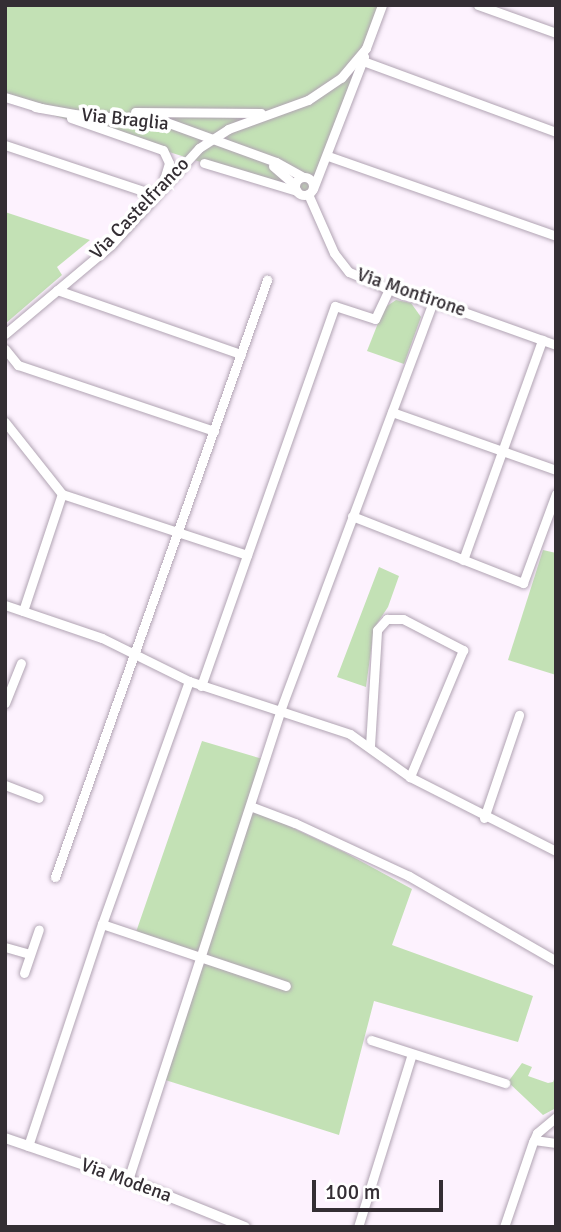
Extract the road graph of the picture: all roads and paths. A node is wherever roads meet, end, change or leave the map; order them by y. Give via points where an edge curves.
1 (382, 5) edge
2 (478, 5) edge
3 (556, 33) edge
4 (366, 48) junction
5 (363, 61) junction
6 (5, 97) edge
7 (35, 107) junction
8 (289, 108) junction
9 (556, 132) edge
10 (213, 137) junction
11 (5, 145) edge
12 (257, 155) junction
13 (328, 156) junction
14 (204, 163) dead end
15 (303, 177) junction
16 (296, 188) junction
17 (157, 192) junction
18 (310, 192) junction
19 (556, 236) edge
20 (267, 280) dead end
21 (390, 288) junction
22 (57, 290) junction
23 (432, 304) junction
24 (5, 334) edge
25 (542, 340) junction
26 (556, 345) edge
27 (5, 349) edge
28 (242, 354) junction
29 (393, 412) junction
30 (5, 422) edge
31 (214, 432) junction
32 (502, 450) junction
33 (556, 470) edge
34 (62, 494) junction
35 (556, 494) edge
36 (352, 516) junction
37 (179, 533) junction
38 (247, 555) junction
39 (463, 560) junction
40 (5, 605) edge
41 (23, 611) junction
42 (135, 655) junction
43 (21, 663) dead end
44 (189, 681) junction
45 (201, 686) junction
46 (5, 703) edge
47 (280, 711) junction
48 (519, 715) dead end
49 (370, 747) junction
50 (410, 777) junction
51 (5, 785) edge
52 (39, 798) dead end
53 (250, 806) junction
54 (484, 818) junction
55 (556, 852) edge
56 (55, 877) dead end
57 (102, 924) junction
58 (39, 929) dead end
59 (5, 947) edge
60 (30, 954) junction
61 (200, 959) junction
62 (555, 961) edge
63 (24, 972) dead end
64 (286, 986) dead end
65 (370, 1041) dead end
66 (412, 1054) junction
67 (505, 1083) dead end
68 (556, 1117) edge
69 (536, 1136) junction
70 (5, 1138) edge
71 (556, 1141) edge
72 (28, 1146) junction
73 (128, 1180) junction
74 (245, 1227) edge
75 (358, 1227) edge
76 (504, 1227) edge

1 - 4 street, Via Castelfranco
2 - 3 street
4 - 5 street, Via Castelfranco
4 - 8 street, Via Castelfranco via 341,78
5 - 9 street
5 - 13 street, Via Castelfranco
6 - 7 street, Via Braglia
7 - 8 street, Via Castelfranco via 211,115
7 - 10 street, Via Braglia via 153,119
7 - 17 street, Via Braglia via 163,150 169,163
8 - 10 street, Via Castelfranco
10 - 12 street
10 - 17 street, Via Castelfranco
11 - 17 street
12 - 15 street
12 - 16 street
13 - 18 street, Via Castelfranco
13 - 19 street
14 - 16 street
15 - 16 street
15 - 18 street, Via Montirone via 312,182
16 - 18 street
17 - 22 street, Via Castelfranco via 111,245
18 - 21 street, Via Montirone via 340,262 349,272
20 - 28 street
21 - 23 street, Via Montirone
21 - 38 street via 375,319 335,306
22 - 24 street, Via Castelfranco
22 - 28 street
23 - 25 street, Via Montirone
23 - 29 street
25 - 26 street, Via Montirone
25 - 32 street
27 - 31 street via 19,365
28 - 31 street
29 - 32 street
29 - 36 street
30 - 34 street
31 - 37 street
32 - 33 street
32 - 39 street
34 - 37 street
34 - 41 street
35 - 39 street via 523,583
36 - 39 street
36 - 47 street
37 - 38 street
37 - 42 street
38 - 45 street
40 - 41 street
41 - 42 street via 102,638
42 - 44 street
42 - 56 street
43 - 46 street
44 - 45 street
44 - 57 street
45 - 47 street
47 - 49 street via 327,725
47 - 53 street
48 - 54 street
49 - 50 street
49 - 50 street via 377,630 387,619 402,619 463,650
50 - 54 street
51 - 52 street
53 - 61 street
53 - 62 street via 409,876
54 - 55 street
57 - 61 street
57 - 72 street
58 - 60 street
59 - 60 street
60 - 63 street
61 - 64 street
61 - 73 street
65 - 66 street
66 - 67 street
66 - 75 street
68 - 69 street
69 - 71 street
69 - 76 street
70 - 72 main road, Via Modena
72 - 73 main road, Via Modena
73 - 74 main road, Via Modena

